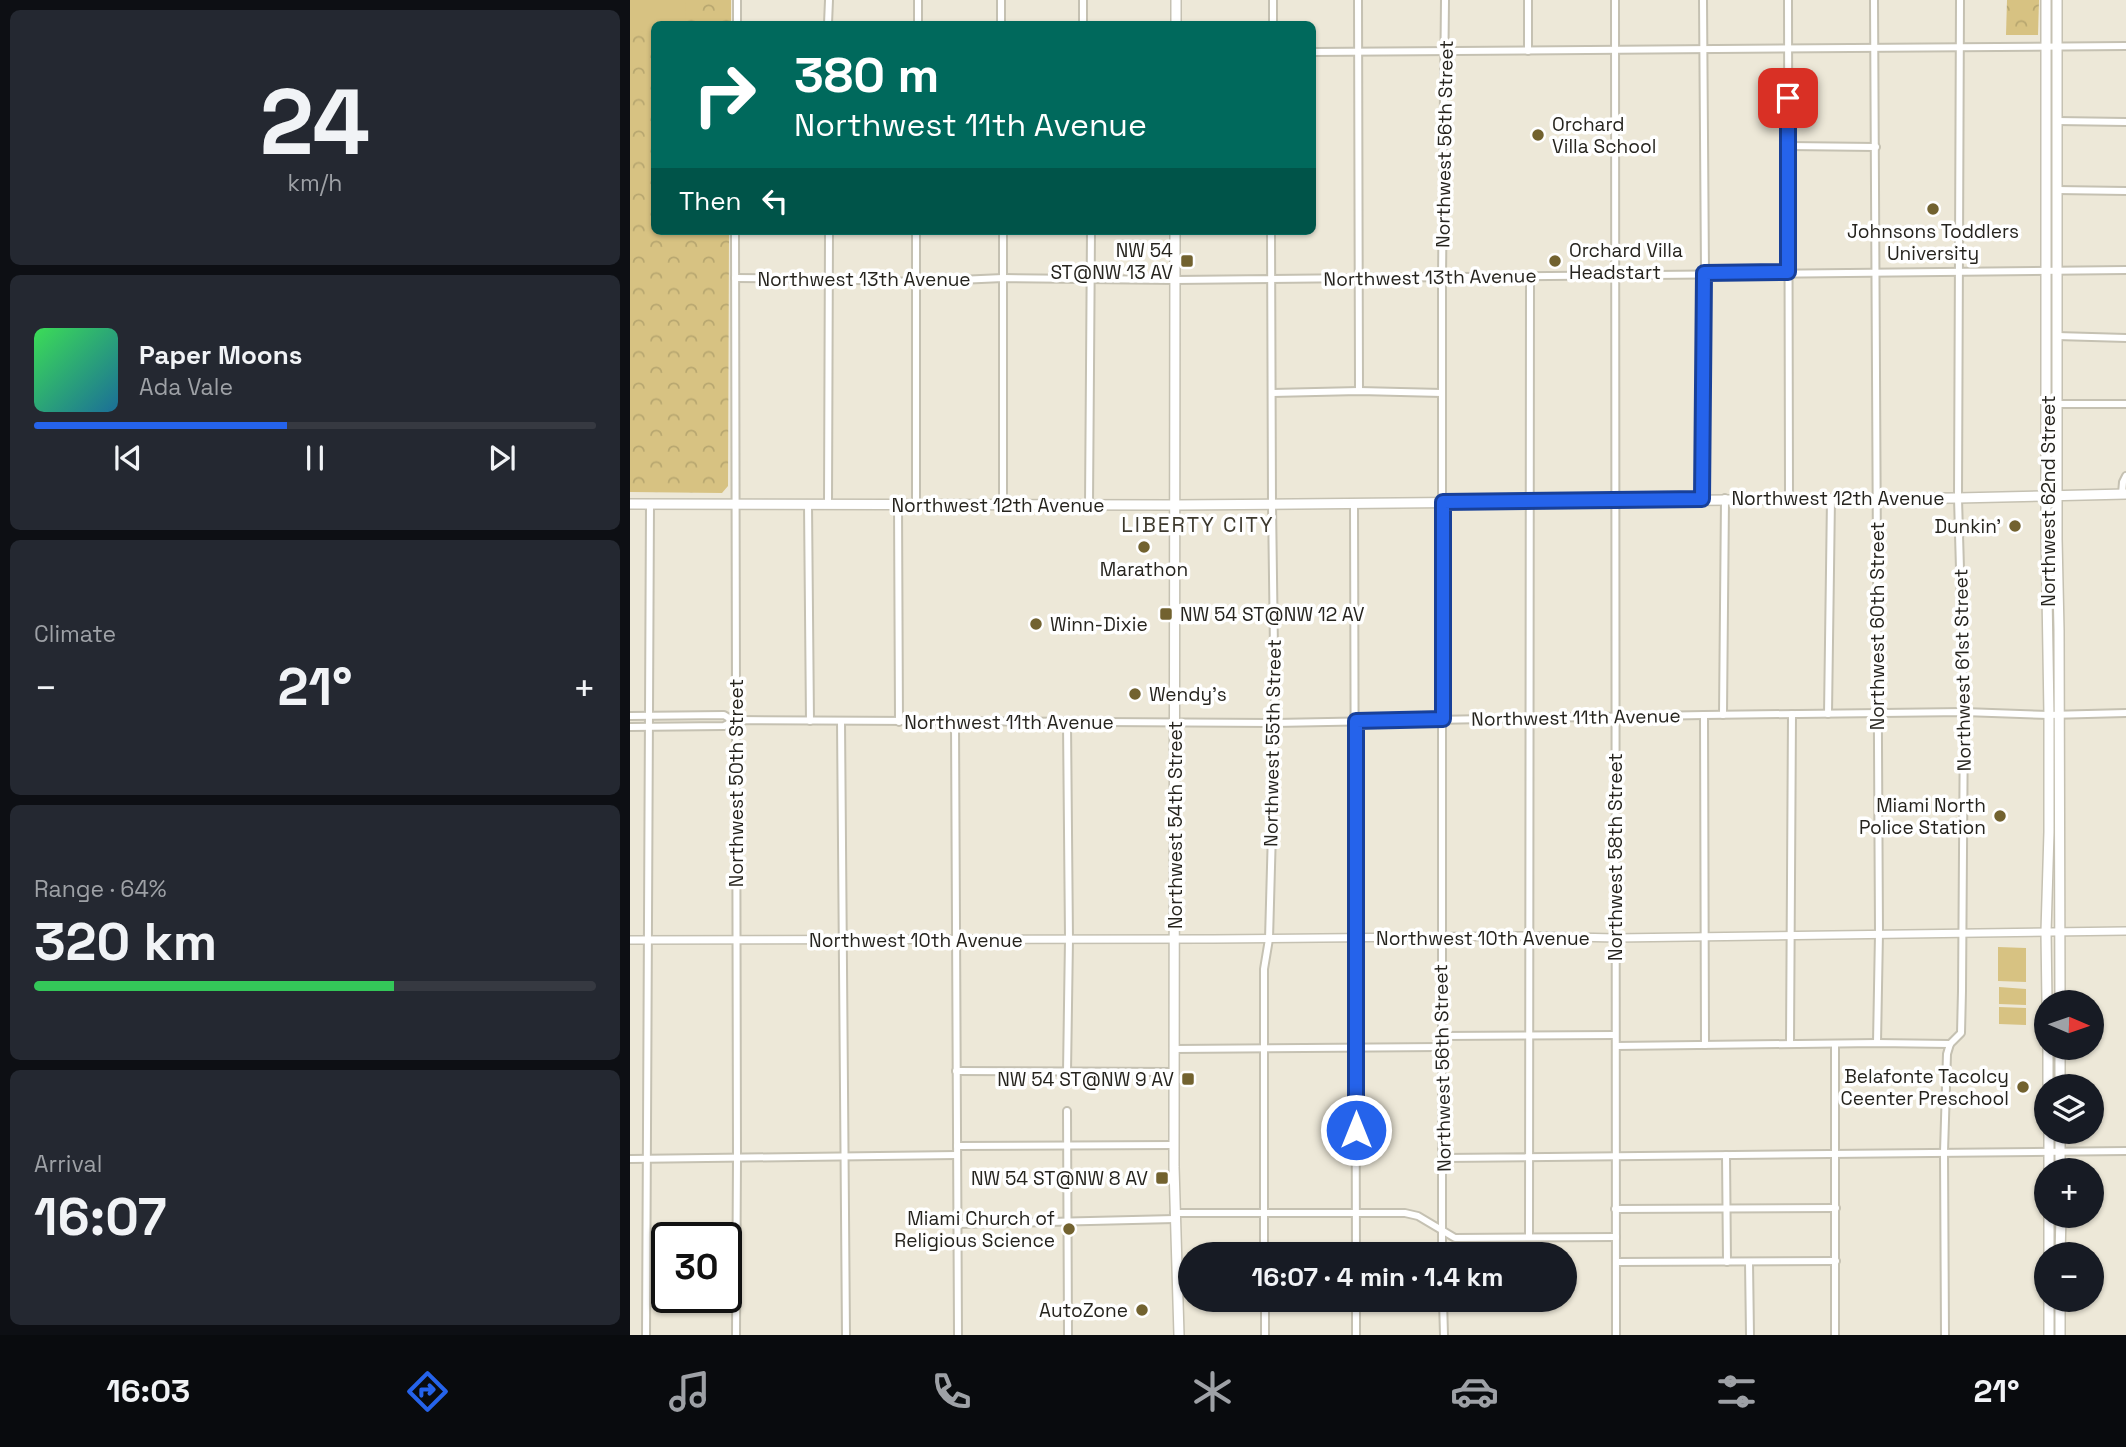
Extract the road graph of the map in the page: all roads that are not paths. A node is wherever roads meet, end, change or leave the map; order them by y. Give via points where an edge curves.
1 (737, 0) edge
2 (829, 0) edge
3 (918, 0) edge
4 (1001, 0) edge
5 (1083, 0) edge
6 (1176, 0) edge
7 (1273, 0) edge
8 (1358, 0) edge
9 (1445, 0) edge
10 (1528, 0) edge
11 (1615, 0) edge
12 (1703, 0) edge
13 (1788, 0) edge
14 (1874, 0) edge
15 (1960, 0) edge
16 (2046, 0) edge
17 (2057, 0) edge
18 (737, 21) edge
19 (828, 21) edge
20 (919, 21) edge
21 (1001, 21) edge
22 (1083, 21) edge
23 (1176, 21) edge
24 (1272, 21) edge
25 (2126, 46) edge
26 (1960, 47) junction
27 (2051, 47) junction
28 (1874, 48) junction
29 (1703, 49) junction
30 (1615, 50) junction
31 (1788, 50) junction
32 (1445, 51) junction
33 (1528, 51) junction
34 (1316, 52) edge
35 (1358, 52) junction
36 (2057, 121) junction
37 (2126, 122) edge
38 (1788, 146) junction
39 (1876, 147) junction
40 (2057, 190) junction
41 (2126, 191) edge
42 (735, 235) edge
43 (829, 235) edge
44 (916, 235) edge
45 (1003, 235) edge
46 (1091, 235) edge
47 (1175, 235) edge
48 (1271, 235) edge
49 (2126, 270) edge
50 (2052, 271) junction
51 (1788, 272) junction
52 (1960, 272) junction
53 (1704, 273) junction
54 (1877, 273) junction
55 (1530, 276) junction
56 (1614, 276) junction
57 (1442, 277) junction
58 (735, 278) junction
59 (1003, 278) junction
60 (1359, 278) junction
61 (829, 279) junction
62 (1090, 279) junction
63 (1271, 279) junction
64 (1175, 280) junction
65 (915, 282) junction
66 (2057, 336) junction
67 (2126, 338) edge
68 (1359, 391) junction
69 (1272, 393) junction
70 (1442, 393) junction
71 (2057, 404) junction
72 (2126, 404) edge
73 (2126, 476) edge
74 (2124, 494) edge
75 (2052, 495) junction
76 (1725, 498) junction
77 (1789, 498) junction
78 (1831, 498) junction
79 (1876, 498) junction
80 (1958, 498) junction
81 (1702, 499) junction
82 (1615, 500) junction
83 (1530, 501) junction
84 (1443, 502) junction
85 (1354, 503) junction
86 (630, 504) edge
87 (650, 504) junction
88 (737, 504) junction
89 (808, 504) junction
90 (828, 504) junction
91 (898, 504) junction
92 (916, 504) junction
93 (1003, 504) junction
94 (1272, 504) junction
95 (1089, 505) junction
96 (1176, 505) junction
97 (1964, 712) junction
98 (1877, 713) junction
99 (2126, 713) edge
100 (1792, 714) junction
101 (1828, 714) junction
102 (1704, 715) junction
103 (1723, 715) junction
104 (2054, 715) junction
105 (630, 716) edge
106 (649, 717) junction
107 (1615, 718) junction
108 (1443, 719) junction
109 (1529, 719) junction
110 (734, 720) junction
111 (810, 721) junction
112 (841, 721) junction
113 (1356, 721) junction
114 (899, 722) junction
115 (955, 722) junction
116 (1175, 722) junction
117 (1067, 723) junction
118 (1275, 723) junction
119 (630, 727) edge
120 (649, 727) junction
121 (2126, 931) edge
122 (2046, 932) junction
123 (2060, 932) junction
124 (1879, 933) junction
125 (1963, 933) junction
126 (1530, 936) junction
127 (1704, 936) junction
128 (1791, 936) junction
129 (1441, 937) junction
130 (1355, 938) junction
131 (1616, 938) junction
132 (1069, 939) junction
133 (1175, 939) junction
134 (1269, 939) junction
135 (630, 940) edge
136 (646, 940) junction
137 (737, 940) junction
138 (956, 940) junction
139 (843, 941) junction
140 (2047, 990) edge
141 (2060, 990) edge
142 (1529, 1034) junction
143 (1615, 1035) junction
144 (1442, 1036) junction
145 (1877, 1043) junction
146 (1790, 1044) junction
147 (1835, 1044) junction
148 (1950, 1044) junction
149 (1705, 1045) junction
150 (1616, 1046) junction
151 (1355, 1047) junction
152 (1442, 1047) junction
153 (1264, 1048) junction
154 (1174, 1049) junction
155 (956, 1071) junction
156 (1067, 1072) junction
157 (1174, 1073) junction
158 (1067, 1111) dead end
159 (2049, 1144) edge
160 (2060, 1144) edge
161 (1174, 1145) junction
162 (957, 1146) junction
163 (1069, 1147) junction
164 (2126, 1151) edge
165 (1944, 1152) junction
166 (2049, 1152) junction
167 (2060, 1152) junction
168 (845, 1155) junction
169 (957, 1155) junction
170 (1726, 1155) junction
171 (1837, 1155) junction
172 (1615, 1156) junction
173 (1529, 1157) junction
174 (630, 1158) edge
175 (737, 1158) junction
176 (1444, 1158) junction
177 (2049, 1158) edge
178 (2060, 1158) edge
179 (648, 1159) junction
180 (1836, 1208) junction
181 (1615, 1209) junction
182 (1727, 1209) junction
183 (1264, 1213) junction
184 (1356, 1214) junction
185 (1175, 1216) junction
186 (1068, 1223) junction
187 (957, 1224) junction
188 (1442, 1231) junction
189 (1529, 1237) junction
190 (1616, 1237) junction
191 (1264, 1242) edge
192 (1356, 1242) edge
193 (1442, 1242) edge
194 (1836, 1261) junction
195 (1616, 1262) junction
196 (1727, 1262) junction
197 (1749, 1262) junction
198 (1265, 1312) edge
199 (1356, 1312) edge
200 (1443, 1312) edge
201 (2049, 1312) edge
202 (2060, 1312) edge
203 (646, 1335) edge
204 (736, 1335) edge
205 (846, 1335) edge
206 (958, 1335) edge
207 (1068, 1335) edge
208 (1179, 1335) edge
209 (1265, 1335) edge
210 (1356, 1335) edge
211 (1444, 1335) edge
212 (1616, 1335) edge
213 (1750, 1335) edge
214 (1835, 1335) edge
215 (1945, 1335) edge
216 (2049, 1335) edge
217 (2060, 1335) edge

1 - 18 street
2 - 19 street
3 - 20 street
4 - 21 street
5 - 22 street
6 - 23 main road
7 - 24 street
8 - 35 street
9 - 32 street, Northwest 56th Street
10 - 33 street
11 - 30 street, Northwest 58th Street
12 - 29 street
13 - 31 street
14 - 28 street, Northwest 60th Street
15 - 26 street, Northwest 61st Street
16 - 27 main road, Northwest 62nd Street
17 - 27 main road, Northwest 62nd Street
25 - 27 street
26 - 27 street
26 - 28 street
26 - 52 street, Northwest 61st Street
27 - 36 main road, Northwest 62nd Street
27 - 50 main road, Northwest 62nd Street
28 - 31 street
28 - 39 street, Northwest 60th Street
29 - 30 street
29 - 31 street
29 - 53 street
30 - 33 street
30 - 56 street, Northwest 58th Street
31 - 38 street
32 - 33 street
32 - 35 street
32 - 57 street, Northwest 56th Street
34 - 35 street
35 - 60 street
36 - 37 street
36 - 40 main road, Northwest 62nd Street
38 - 39 street
38 - 51 street
39 - 54 street, Northwest 60th Street
40 - 41 street
40 - 50 main road, Northwest 62nd Street
42 - 58 street, Northwest 50th Street
43 - 61 street
44 - 65 street
45 - 59 street
46 - 62 street
47 - 64 main road, Northwest 54th Street
48 - 63 street, Northwest 55th Street
49 - 50 street, Northwest 13th Avenue
50 - 52 street, Northwest 13th Avenue
50 - 66 main road, Northwest 62nd Street
50 - 75 main road, Northwest 62nd Street
51 - 53 street, Northwest 13th Avenue
51 - 54 street, Northwest 13th Avenue
51 - 77 street
52 - 54 street, Northwest 13th Avenue
52 - 80 street, Northwest 61st Street
53 - 56 street, Northwest 13th Avenue
53 - 81 street
54 - 79 street, Northwest 60th Street
55 - 56 street, Northwest 13th Avenue
55 - 57 street, Northwest 13th Avenue
55 - 83 street
56 - 82 street, Northwest 58th Street
57 - 60 street, Northwest 13th Avenue
57 - 70 street, Northwest 56th Street
58 - 61 street, Northwest 13th Avenue
58 - 88 street, Northwest 50th Street
59 - 62 street, Northwest 13th Avenue
59 - 65 street, Northwest 13th Avenue
59 - 93 street
60 - 63 street, Northwest 13th Avenue
60 - 68 street
61 - 65 street, Northwest 13th Avenue
61 - 90 street
62 - 64 street, Northwest 13th Avenue
62 - 95 street
63 - 64 street, Northwest 13th Avenue
63 - 69 street, Northwest 55th Street
64 - 96 main road, Northwest 54th Street
65 - 92 street
66 - 67 street
66 - 71 main road, Northwest 62nd Street
68 - 69 street
68 - 70 street
69 - 94 street, Northwest 55th Street
70 - 84 street, Northwest 56th Street
71 - 72 street
71 - 75 main road, Northwest 62nd Street
73 - 74 street, Northwest 12th Avenue
74 - 75 main road, Northwest 12th Avenue
75 - 80 main road, Northwest 12th Avenue
75 - 104 main road, Northwest 62nd Street
76 - 77 main road, Northwest 12th Avenue
76 - 81 main road, Northwest 12th Avenue
76 - 103 street
77 - 78 main road, Northwest 12th Avenue
78 - 79 main road, Northwest 12th Avenue
78 - 101 street
79 - 80 main road, Northwest 12th Avenue
79 - 98 street, Northwest 60th Street
80 - 97 street, Northwest 61st Street
81 - 82 main road, Northwest 12th Avenue
82 - 83 main road, Northwest 12th Avenue
82 - 107 street, Northwest 58th Street
83 - 84 main road, Northwest 12th Avenue
83 - 109 street
84 - 85 main road, Northwest 12th Avenue
84 - 108 street, Northwest 56th Street
85 - 94 main road, Northwest 12th Avenue
85 - 113 street
86 - 87 main road, Northwest 12th Avenue
87 - 88 main road, Northwest 12th Avenue
87 - 106 street
88 - 89 main road, Northwest 12th Avenue
88 - 110 street, Northwest 50th Street
89 - 90 main road, Northwest 12th Avenue
89 - 111 street
90 - 91 main road, Northwest 12th Avenue
91 - 92 main road, Northwest 12th Avenue
91 - 114 street
92 - 93 main road, Northwest 12th Avenue
93 - 95 main road, Northwest 12th Avenue
94 - 96 main road, Northwest 12th Avenue
94 - 118 street, Northwest 55th Street
95 - 96 main road, Northwest 12th Avenue
96 - 116 main road, Northwest 54th Street
97 - 98 street, Northwest 11th Avenue
97 - 104 street, Northwest 11th Avenue
97 - 125 street, Northwest 61st Street
98 - 101 street, Northwest 11th Avenue
98 - 124 street, Northwest 60th Street
99 - 104 street, Northwest 11th Avenue
100 - 101 street, Northwest 11th Avenue
100 - 103 street, Northwest 11th Avenue
100 - 128 street
102 - 103 street, Northwest 11th Avenue
102 - 107 street, Northwest 11th Avenue
102 - 127 street
104 - 122 main road, Northwest 62nd Street
104 - 123 main road, Northwest 62nd Street
105 - 106 street, Northwest 11th Avenue
106 - 110 street, Northwest 11th Avenue via 724,715
106 - 120 street
107 - 109 street, Northwest 11th Avenue
107 - 131 street, Northwest 58th Street
108 - 109 street, Northwest 11th Avenue
108 - 113 street, Northwest 11th Avenue
108 - 129 street, Northwest 56th Street
109 - 126 street
110 - 111 street, Northwest 11th Avenue
110 - 120 street, Northwest 11th Avenue via 724,726
110 - 137 street, Northwest 50th Street
111 - 112 street, Northwest 11th Avenue
112 - 114 street, Northwest 11th Avenue
112 - 139 street
113 - 118 street, Northwest 11th Avenue
113 - 130 street
114 - 115 street, Northwest 11th Avenue
115 - 117 street, Northwest 11th Avenue
115 - 138 street
116 - 117 street, Northwest 11th Avenue
116 - 118 street, Northwest 11th Avenue
116 - 133 main road, Northwest 54th Street
117 - 132 street
118 - 134 street, Northwest 55th Street
119 - 120 street, Northwest 11th Avenue
120 - 136 street
121 - 123 street, Northwest 10th Avenue
122 - 123 street, Northwest 10th Avenue
122 - 125 street, Northwest 10th Avenue
122 - 140 main road, Northwest 62nd Street
123 - 141 main road, Northwest 62nd Street
124 - 125 street, Northwest 10th Avenue
124 - 128 street, Northwest 10th Avenue
124 - 145 street, Northwest 60th Street
125 - 148 street, Northwest 61st Street via 1961,1032
126 - 129 street, Northwest 10th Avenue
126 - 131 street, Northwest 10th Avenue
126 - 142 street
127 - 128 street, Northwest 10th Avenue
127 - 131 street, Northwest 10th Avenue
127 - 149 street
128 - 146 street
129 - 130 street, Northwest 10th Avenue
129 - 144 street, Northwest 56th Street
130 - 134 street, Northwest 10th Avenue
130 - 151 street
131 - 143 street, Northwest 58th Street
132 - 133 street, Northwest 10th Avenue
132 - 138 street, Northwest 10th Avenue
132 - 156 street
133 - 134 street, Northwest 10th Avenue
133 - 154 main road, Northwest 54th Street
134 - 153 street, Northwest 55th Street via 1264,969
135 - 136 street, Northwest 10th Avenue
136 - 137 street, Northwest 10th Avenue
136 - 179 street
137 - 139 street, Northwest 10th Avenue
137 - 175 street, Northwest 50th Street
138 - 139 street, Northwest 10th Avenue
138 - 155 street
139 - 168 street
142 - 143 street
142 - 144 street
142 - 173 street
143 - 150 street, Northwest 58th Street
144 - 152 street, Northwest 56th Street
145 - 147 street
145 - 148 street
146 - 147 street
146 - 149 street
147 - 171 street
148 - 165 street, Northwest 61st Street
149 - 150 street
150 - 172 street, Northwest 58th Street
151 - 152 street
151 - 153 street
151 - 184 street
152 - 176 street, Northwest 56th Street
153 - 154 street
153 - 183 street, Northwest 55th Street
154 - 157 main road, Northwest 54th Street
155 - 156 street
155 - 162 street
156 - 157 street
157 - 161 main road, Northwest 54th Street
158 - 163 street
159 - 166 main road
160 - 167 main road
161 - 163 street
161 - 185 main road, Northwest 54th Street
162 - 163 street
162 - 169 street
163 - 186 street
164 - 167 street
165 - 166 street
165 - 171 street
165 - 215 street, Northwest 61st Street
166 - 167 street
166 - 177 main road
167 - 178 main road
168 - 169 street
168 - 175 street
168 - 205 street
169 - 187 street
170 - 171 street
170 - 172 street
170 - 182 street
171 - 180 street
172 - 173 street
172 - 181 street, Northwest 58th Street
173 - 176 street
173 - 189 street
174 - 179 street
175 - 179 street
175 - 204 street, Northwest 50th Street
176 - 188 street, Northwest 56th Street
179 - 203 street
180 - 182 street
180 - 194 street
181 - 182 street
181 - 190 street, Northwest 58th Street
182 - 196 street
183 - 184 street
183 - 185 street
183 - 191 street, Northwest 55th Street
184 - 188 street via 1405,1213
184 - 192 street
185 - 186 street
185 - 208 main road, Northwest 54th Street
186 - 187 street
186 - 207 street
187 - 206 street
188 - 189 street via 1455,1238
188 - 193 street, Northwest 56th Street
189 - 190 street
190 - 195 street, Northwest 58th Street
194 - 197 street
194 - 214 street
195 - 196 street
195 - 212 street, Northwest 58th Street
196 - 197 street
197 - 213 street
198 - 209 street
199 - 210 street
200 - 211 street
201 - 216 main road
202 - 217 main road

